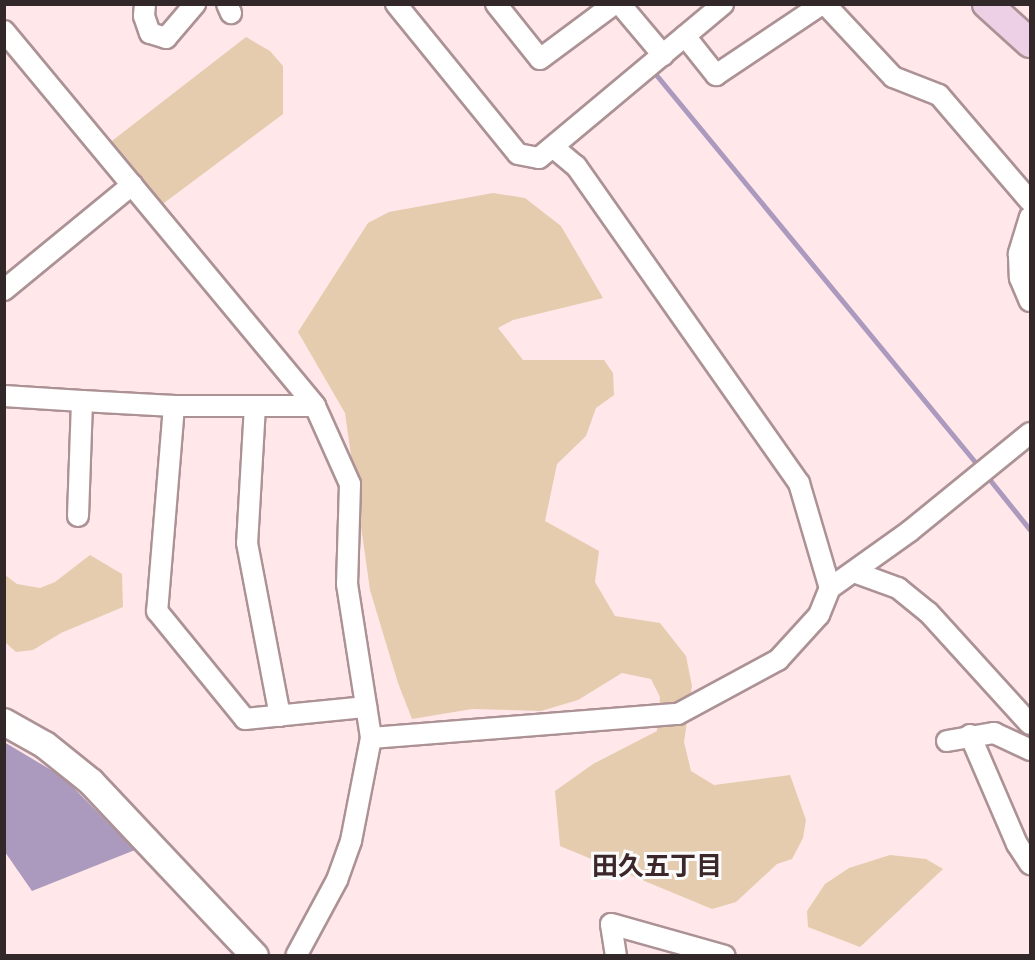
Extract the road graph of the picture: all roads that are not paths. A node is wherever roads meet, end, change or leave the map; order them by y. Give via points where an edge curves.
1 (145, 4) edge
2 (195, 4) edge
3 (396, 4) edge
4 (496, 4) edge
5 (614, 4) edge
6 (620, 4) edge
7 (723, 4) edge
8 (823, 4) edge
9 (987, 4) edge
10 (4, 31) edge
11 (685, 36) junction
12 (1030, 43) edge
13 (663, 55) junction
14 (553, 147) junction
15 (132, 185) junction
16 (1030, 201) edge
17 (1030, 217) edge
18 (4, 290) edge
19 (1030, 301) edge
20 (4, 396) edge
21 (82, 401) junction
22 (174, 406) junction
23 (255, 406) junction
24 (315, 406) junction
25 (1030, 433) edge
26 (78, 516) dead end
27 (854, 572) junction
28 (830, 588) junction
29 (366, 707) junction
30 (280, 716) junction
31 (4, 722) edge
32 (1030, 724) edge
33 (970, 735) junction
34 (371, 738) junction
35 (947, 741) dead end
36 (1030, 750) edge
37 (1030, 864) edge
38 (255, 956) edge
39 (296, 956) edge
40 (616, 956) edge
41 (725, 956) edge

1 - 2 street via 144,16 150,33 166,38
3 - 14 street via 518,154 538,158
4 - 5 street via 540,59
6 - 13 street
7 - 11 street
8 - 11 street via 716,75
8 - 16 street via 893,77 939,95
9 - 12 main road
10 - 15 street
11 - 13 street
13 - 14 street
14 - 28 street via 583,176 799,483
15 - 18 street
15 - 24 street
17 - 19 street via 1019,254 1020,278
20 - 21 street
21 - 22 street
21 - 26 street
22 - 23 street
22 - 30 street via 157,611 245,719
23 - 24 street
23 - 30 street via 247,543
24 - 29 street via 350,484 347,584
25 - 27 street
27 - 28 street
27 - 32 street via 898,588 928,612
28 - 34 street via 819,615 778,660 678,714
29 - 30 street
29 - 34 street
31 - 38 street via 45,745 91,782
33 - 35 street
33 - 36 street via 994,733
33 - 37 street via 1017,844
34 - 39 street via 351,841 337,880
40 - 41 street via 611,924

